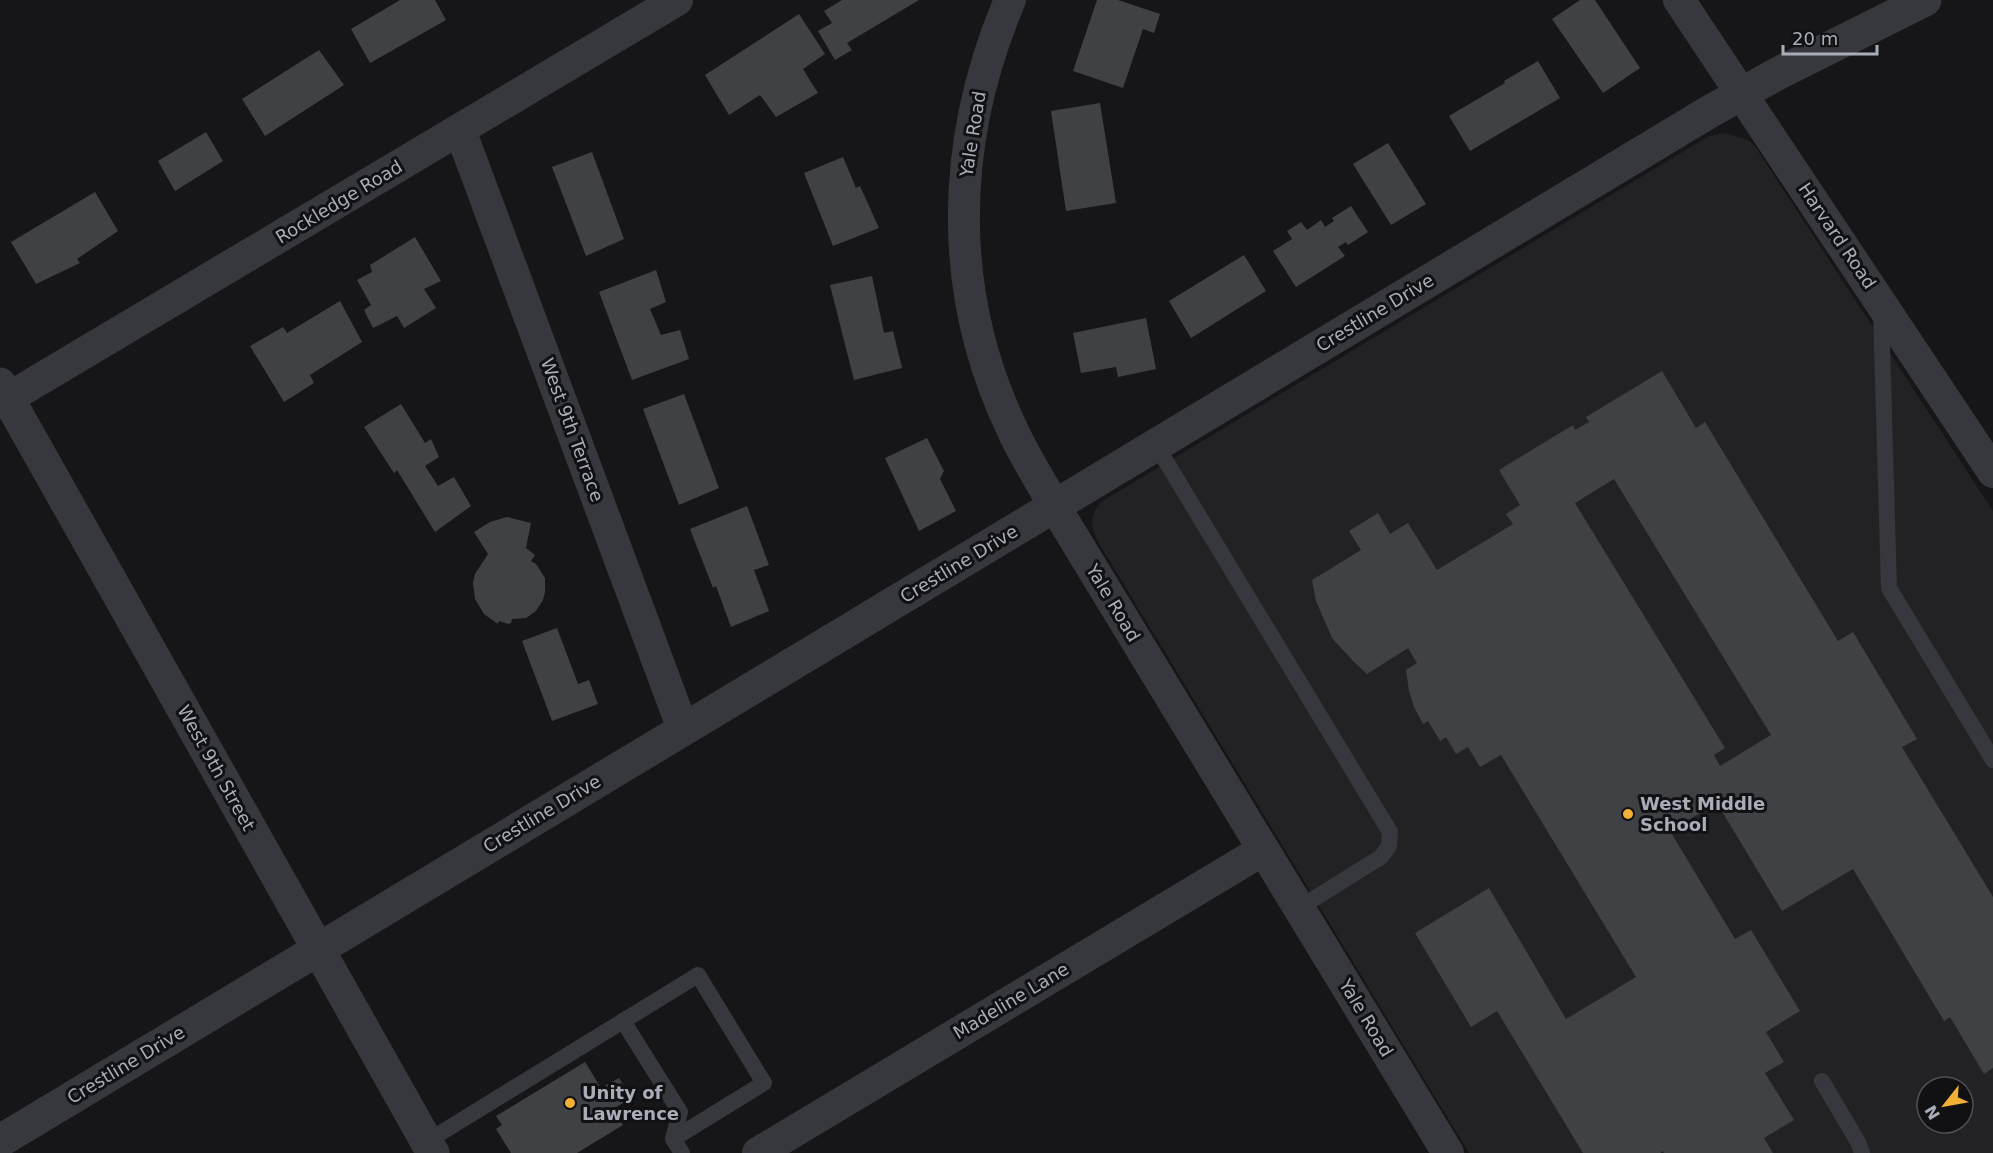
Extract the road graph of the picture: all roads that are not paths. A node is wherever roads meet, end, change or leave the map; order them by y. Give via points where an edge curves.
1 (677, 0) edge
2 (1010, 0) edge
3 (1679, 0) edge
4 (1926, 0) edge
5 (1742, 94) junction
6 (460, 130) junction
7 (1880, 301) junction
8 (3, 395) edge
9 (1156, 446) junction
10 (1993, 472) edge
11 (1055, 507) junction
12 (684, 729) junction
13 (1993, 760) edge
14 (1263, 850) junction
15 (1299, 908) junction
16 (318, 950) junction
17 (623, 1021) junction
18 (1822, 1081) dead end
19 (0, 1141) edge
20 (677, 1146) edge
21 (429, 1148) edge
22 (758, 1153) edge
23 (1448, 1153) edge
24 (1862, 1153) edge

1 - 6 street, Rockledge Road
2 - 11 street, Yale Road via 984,70 971,125 964,231 968,287 992,379 1013,431
3 - 5 street, Harvard Road
4 - 5 street, Crestline Drive
5 - 7 street, Harvard Road
5 - 9 street, Crestline Drive
6 - 8 street, Rockledge Road
6 - 12 street, West 9th Terrace
7 - 10 street, Harvard Road
7 - 13 lane via 1889,588
8 - 16 street, West 9th Street
9 - 11 street, Crestline Drive
9 - 15 lane via 1390,832 1389,846 1382,856
11 - 12 street, Crestline Drive
11 - 14 street, Yale Road
12 - 16 street, Crestline Drive
14 - 15 street, Yale Road
14 - 22 street, Madeline Lane
15 - 23 street, Yale Road
16 - 19 street, Crestline Drive
16 - 21 street, West 9th Street
17 - 20 lane via 680,1113
17 - 20 lane via 698,975 764,1083
17 - 21 lane
18 - 24 lane

